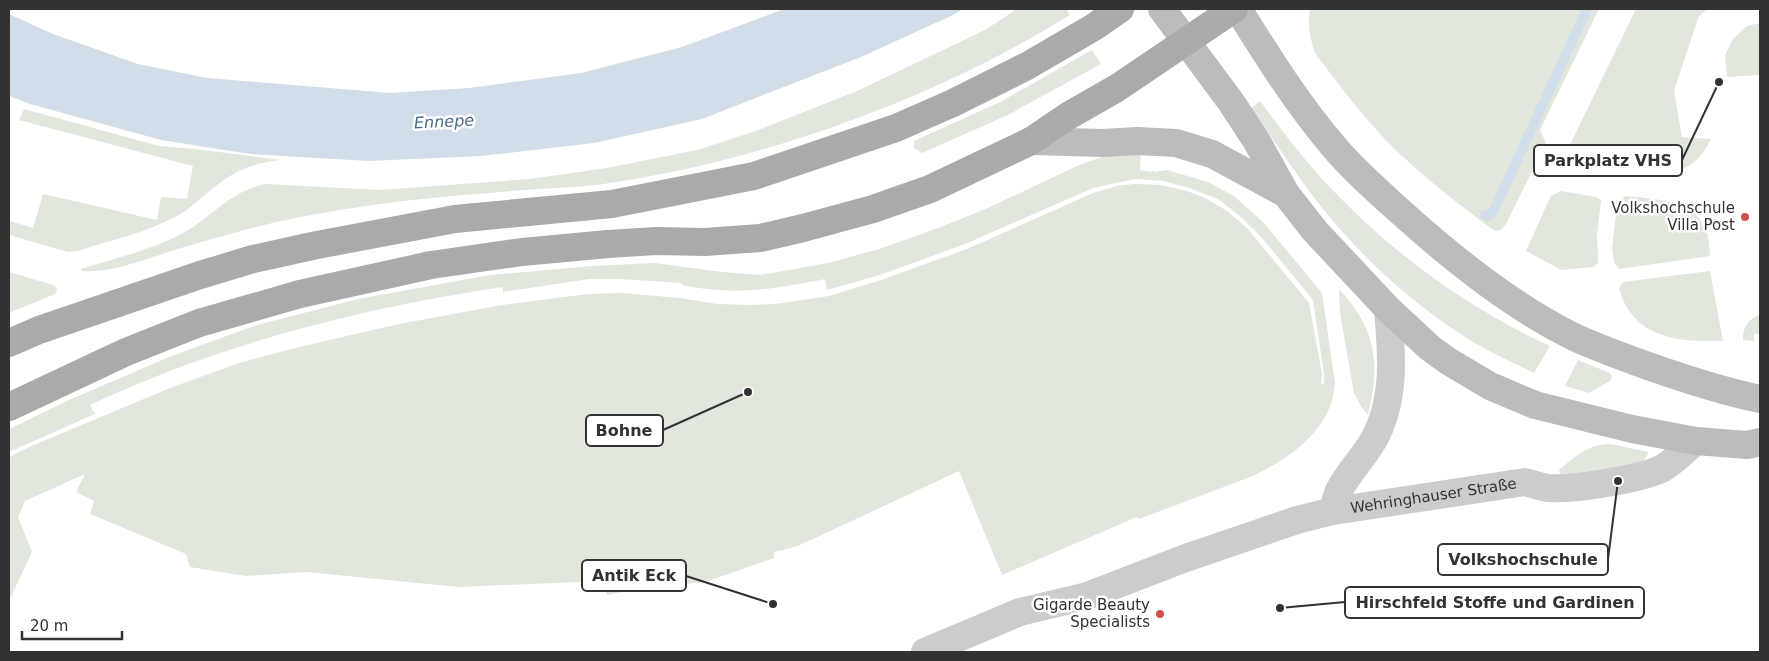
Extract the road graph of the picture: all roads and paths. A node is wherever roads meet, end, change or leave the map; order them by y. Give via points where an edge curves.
1 (1120, 9) edge
2 (1162, 9) edge
3 (1236, 9) edge
4 (1186, 42) junction
5 (1031, 140) junction
6 (1286, 194) junction
7 (1388, 310) junction
8 (9, 343) edge
9 (1760, 399) edge
10 (9, 407) edge
11 (1696, 440) junction
12 (1760, 442) edge
13 (1333, 511) junction
14 (925, 652) edge

1 - 8 main road via 1027,66 952,103 896,128 754,176 612,204 455,218 252,259
2 - 4 main road
3 - 4 main road
3 - 9 main road via 1302,107 1336,150 1423,232 1486,282 1558,328 1612,353 1682,378
4 - 5 main road
4 - 6 main road via 1231,102
5 - 6 main road via 1176,143 1212,154
5 - 10 main road via 922,192 873,209 760,238 656,241 522,252 431,265 300,294 199,323 126,352
6 - 7 main road via 1315,231
7 - 11 main road via 1448,361 1490,386 1536,406 1632,429
7 - 13 street, Wehringhauser Straße via 1391,383 1384,416 1373,441 1339,491
11 - 12 main road via 1747,445
11 - 13 street, Wehringhauser Straße via 1664,467 1618,480 1567,488 1548,488 1525,482
13 - 14 street, Wehringhauser Straße via 1262,531 1087,596 1020,612

